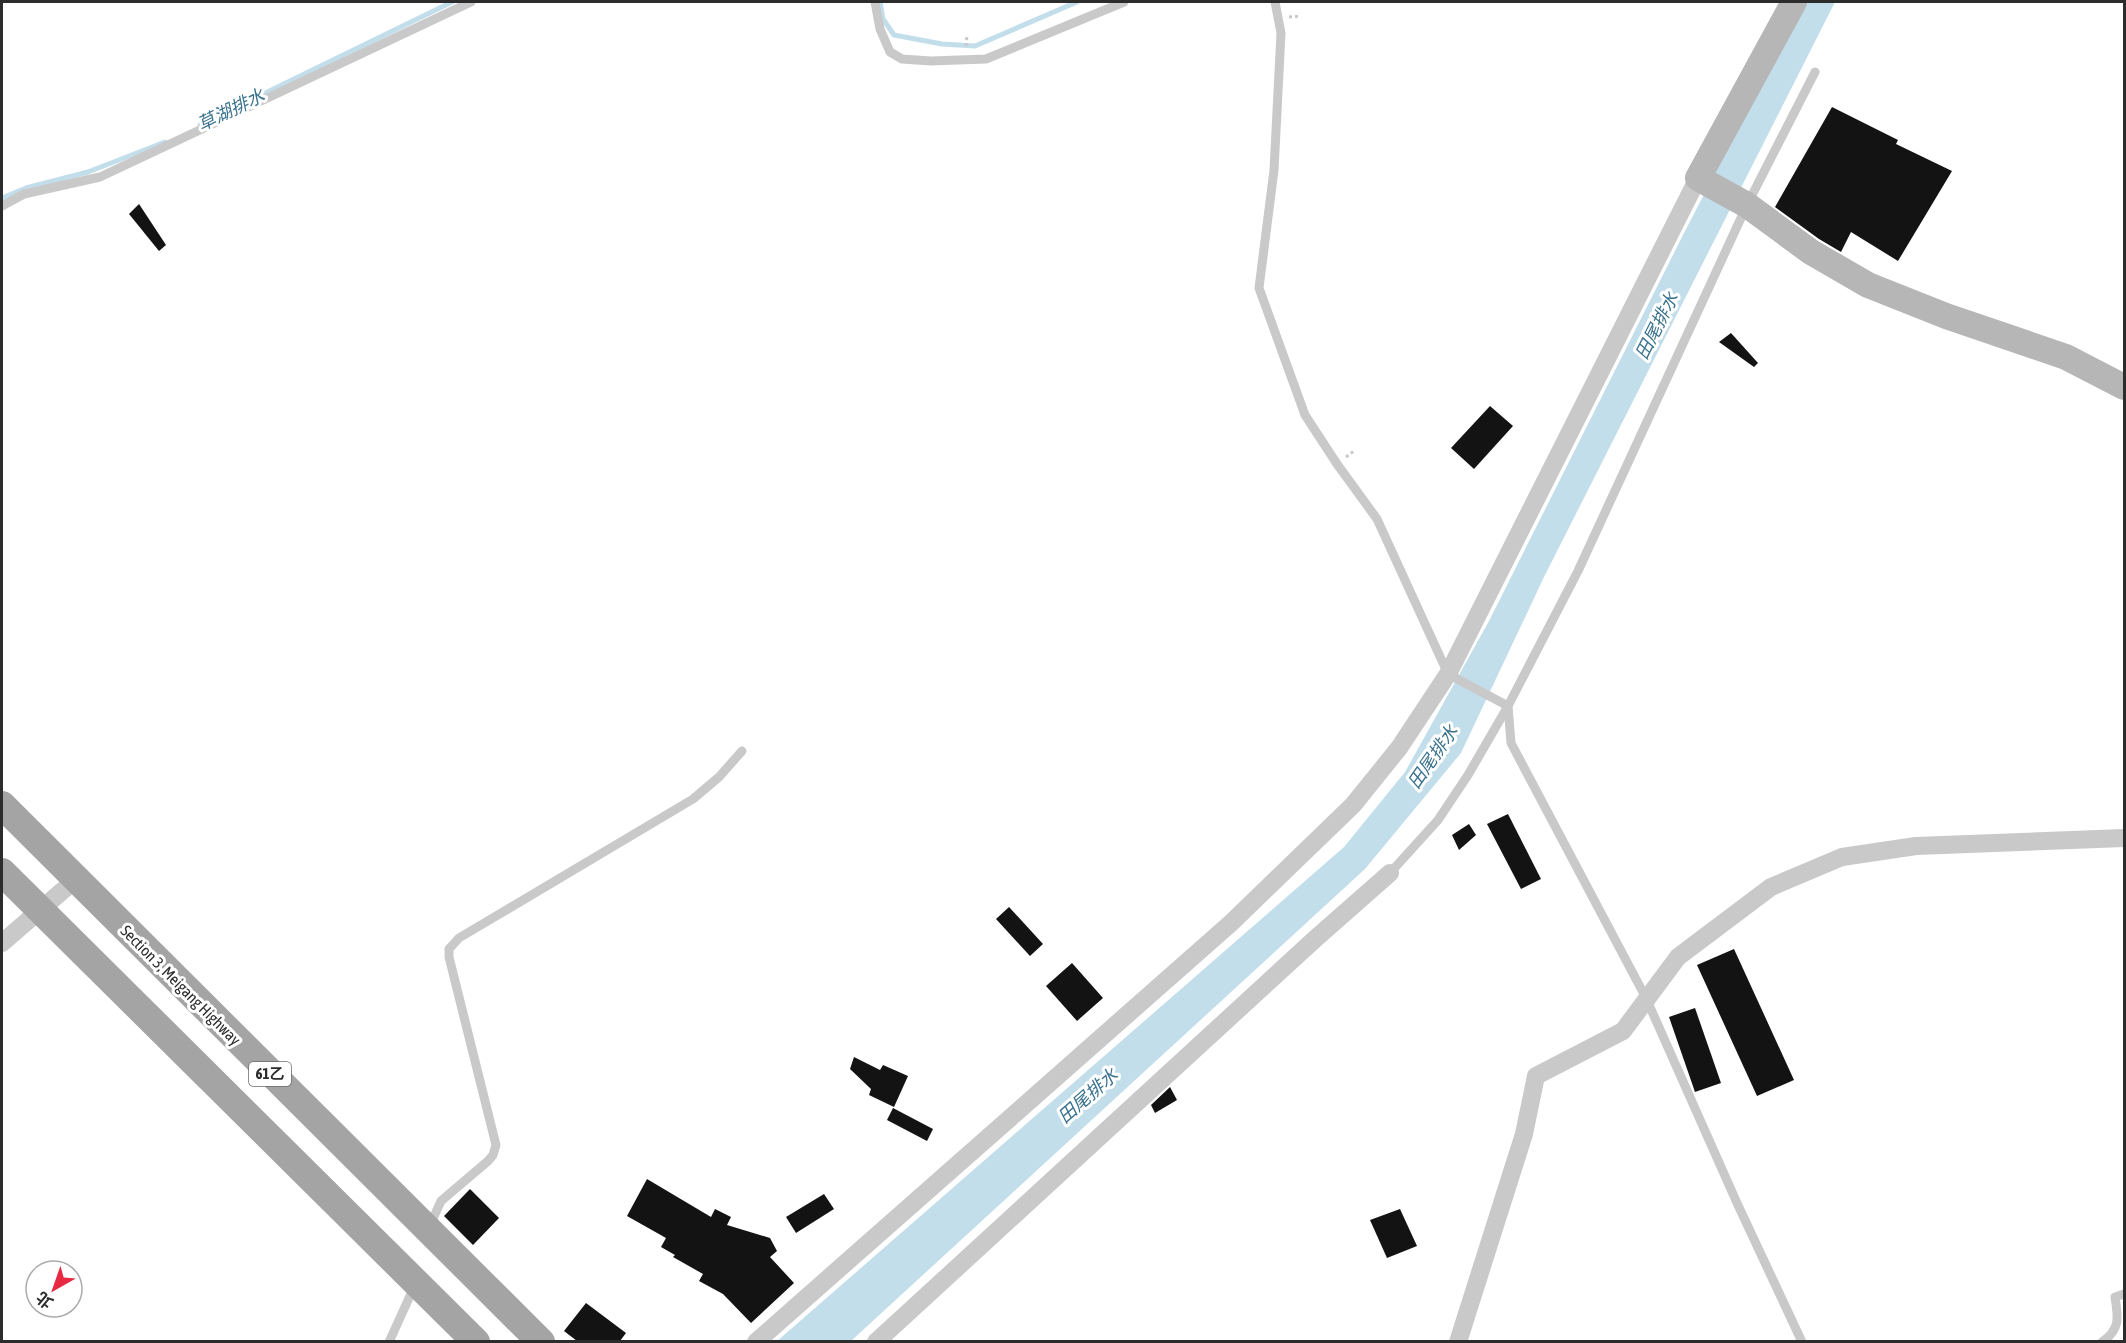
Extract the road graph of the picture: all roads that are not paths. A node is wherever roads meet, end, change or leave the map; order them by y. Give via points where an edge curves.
1 (471, 2) edge
2 (875, 2) edge
3 (1124, 2) edge
4 (1275, 2) edge
5 (1794, 2) edge
6 (1815, 72) dead end
7 (1698, 178) junction
8 (1747, 205) junction
9 (2, 206) edge
10 (2124, 387) edge
11 (1448, 674) junction
12 (1508, 706) junction
13 (742, 751) dead end
14 (2, 805) edge
15 (2124, 838) edge
16 (2124, 843) edge
17 (2, 872) edge
18 (1390, 873) joint
19 (75, 880) junction
20 (40, 910) junction
21 (2, 943) edge
22 (1646, 998) junction
23 (427, 1230) junction
24 (416, 1282) junction
25 (2124, 1294) edge
26 (389, 1341) edge
27 (476, 1341) edge
28 (541, 1341) edge
29 (756, 1341) edge
30 (876, 1341) edge
31 (1458, 1341) edge
32 (1802, 1341) edge
33 (2102, 1341) edge

1 - 9 lane via 100,177 24,194
2 - 3 lane via 890,52 902,59 931,61 986,59
4 - 11 lane via 1281,33 1274,170 1259,288 1305,416 1377,519
5 - 7 street
6 - 8 lane
7 - 8 street
7 - 11 street
8 - 10 street via 1811,252 1868,285 2066,357
8 - 12 lane via 1578,571
11 - 12 lane
11 - 29 street via 1399,748 1353,805 1239,915
12 - 18 lane via 1438,820
12 - 22 lane via 1511,742
13 - 23 lane via 693,799 459,938 449,949 496,1145 488,1161 441,1201
14 - 19 main road, Section 3, Meigang Highway / 61乙
15 - 16 lane
15 - 22 street via 1916,846 1842,856 1771,887 1678,957
17 - 20 main road, 61乙
18 - 30 street
19 - 20 street
19 - 23 main road, Section 3, Meigang Highway / 61乙
20 - 21 street
20 - 24 main road, 61乙
22 - 31 street via 1623,1031 1536,1076 1524,1134
22 - 32 lane
23 - 28 main road, Section 3, Meigang Highway / 61乙
24 - 26 lane
24 - 27 main road, 61乙
25 - 33 lane via 2115,1297 2119,1321

